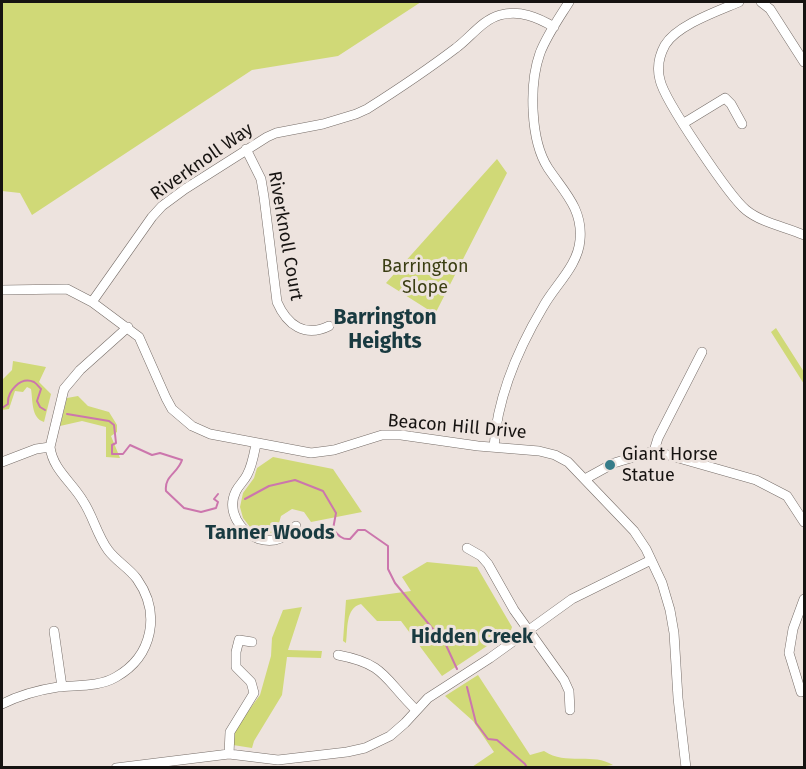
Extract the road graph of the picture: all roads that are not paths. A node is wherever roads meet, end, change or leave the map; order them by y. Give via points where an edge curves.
1 (569, 2) edge
2 (739, 2) edge
3 (761, 2) edge
4 (554, 27) junction
5 (804, 60) edge
6 (684, 123) junction
7 (742, 124) dead end
8 (246, 148) junction
9 (804, 235) edge
10 (2, 290) edge
11 (92, 302) junction
12 (329, 326) dead end
13 (128, 327) junction
14 (702, 352) dead end
15 (256, 444) junction
16 (50, 447) junction
17 (494, 447) junction
18 (654, 451) junction
19 (2, 462) edge
20 (585, 479) junction
21 (804, 522) edge
22 (296, 526) dead end
23 (467, 548) dead end
24 (651, 560) junction
25 (804, 599) edge
26 (528, 630) junction
27 (54, 631) dead end
28 (252, 642) dead end
29 (338, 655) dead end
30 (62, 687) junction
31 (801, 692) dead end
32 (2, 704) edge
33 (416, 710) junction
34 (570, 710) dead end
35 (229, 754) junction
36 (153, 765) edge
37 (116, 768) edge
38 (686, 768) edge

1 - 4 street
2 - 6 street via 682,28 662,51 660,83
3 - 5 street via 770,9
4 - 8 street, Riverknoll Way via 535,16 502,14 367,109 323,124 276,133
4 - 17 street via 540,54 535,77 537,140 540,154 576,208 581,225 580,243 572,265 544,304 524,343 500,406
6 - 7 street via 725,98
6 - 9 street via 741,206 757,217
8 - 11 street, Riverknoll Way via 162,206
8 - 12 street, Riverknoll Court via 263,188 280,310 291,323 306,331
10 - 11 street, Beacon Hill Drive via 67,289
11 - 13 street, Beacon Hill Drive
13 - 15 street, Beacon Hill Drive via 142,341 166,398 180,417 201,431
13 - 16 street via 64,389
14 - 18 street
15 - 17 street, Beacon Hill Drive via 311,453 387,434
15 - 22 street via 248,475 235,494 236,519 248,534 273,541
16 - 19 street
16 - 30 street via 56,467 82,499 106,546 135,576 151,609 145,646 129,669 104,682
17 - 20 street, Beacon Hill Drive via 555,455
18 - 20 street via 614,463
18 - 21 street via 756,480 787,496
20 - 24 street, Beacon Hill Drive via 634,531
23 - 26 street via 488,564
24 - 26 street via 581,594
24 - 38 street, Beacon Hill Drive via 666,594 672,622
25 - 31 street via 789,653
26 - 33 street
26 - 34 street via 564,680
27 - 30 street
28 - 35 street via 239,640 237,667 251,682 254,693 230,732
29 - 33 street via 374,666
30 - 32 street via 31,692
33 - 35 street via 390,736 360,749 278,760
35 - 36 street
36 - 37 street

